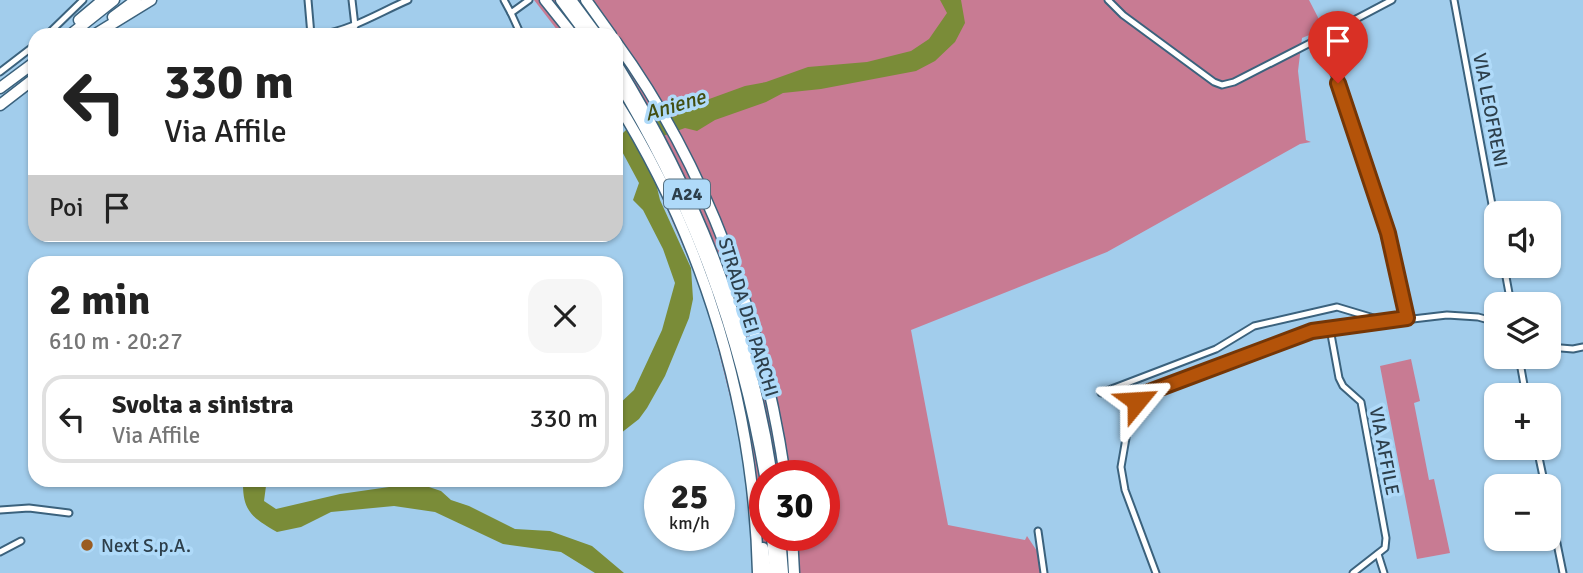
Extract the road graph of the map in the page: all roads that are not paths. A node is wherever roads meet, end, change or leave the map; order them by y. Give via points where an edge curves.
1 (83, 0) edge
2 (103, 0) edge
3 (114, 0) edge
4 (136, 0) edge
5 (151, 0) edge
6 (308, 0) edge
7 (352, 0) edge
8 (408, 0) edge
9 (504, 0) edge
10 (529, 0) edge
11 (545, 0) edge
12 (561, 0) edge
13 (570, 0) edge
14 (586, 0) edge
15 (1108, 0) edge
16 (1392, 0) edge
17 (1454, 0) edge
18 (394, 3) edge
19 (511, 13) junction
20 (355, 26) junction
21 (54, 28) edge
22 (73, 28) edge
23 (78, 28) edge
24 (101, 28) edge
25 (104, 28) edge
26 (310, 28) edge
27 (349, 28) edge
28 (518, 28) edge
29 (567, 28) edge
30 (582, 28) edge
31 (592, 28) edge
32 (606, 28) edge
33 (1320, 38) junction
34 (28, 51) edge
35 (623, 53) edge
36 (28, 67) edge
37 (0, 72) edge
38 (623, 77) edge
39 (28, 83) edge
40 (623, 87) edge
41 (0, 88) edge
42 (0, 104) edge
43 (637, 106) junction
44 (623, 112) edge
45 (1491, 201) edge
46 (722, 289) junction
47 (1407, 318) junction
48 (1484, 319) edge
49 (1387, 322) junction
50 (1330, 328) junction
51 (1583, 347) edge
52 (1561, 348) edge
53 (1101, 394) dead end
54 (762, 460) edge
55 (769, 460) edge
56 (782, 460) edge
57 (749, 464) edge
58 (0, 510) edge
59 (69, 513) dead end
60 (1038, 531) dead end
61 (21, 541) dead end
62 (756, 551) edge
63 (763, 551) edge
64 (773, 551) edge
65 (781, 551) edge
66 (793, 551) edge
67 (1559, 551) edge
68 (0, 552) edge
69 (1378, 554) junction
70 (758, 573) edge
71 (766, 573) edge
72 (775, 573) edge
73 (782, 573) edge
74 (794, 573) edge
75 (1044, 573) edge
76 (1156, 573) edge
77 (1353, 573) edge
78 (1384, 573) edge
79 (1563, 573) edge

1 - 21 street
2 - 22 highway
3 - 23 highway
4 - 24 highway
5 - 25 highway
6 - 26 street
7 - 20 street
8 - 18 street
9 - 19 street
10 - 19 street
11 - 29 highway
12 - 30 highway
13 - 31 highway
14 - 32 highway
15 - 33 street via 1222,85
16 - 33 street
17 - 45 street, VIA LEOFRENI
18 - 20 street
19 - 28 street
20 - 27 street
33 - 47 street via 1388,233
34 - 37 street
35 - 56 highway via 699,186 736,278 763,370
36 - 41 highway
38 - 43 highway, STRADA DEI PARCHI / A24
39 - 42 highway
40 - 43 highway, STRADA DEI PARCHI / A24
43 - 46 highway, STRADA DEI PARCHI / A24 via 676,170 710,245
44 - 57 highway via 676,213 707,294 735,389
46 - 54 highway, STRADA DEI PARCHI / A24
46 - 55 highway, STRADA DEI PARCHI / A24 via 757,396
47 - 48 street
47 - 49 street
49 - 50 street
49 - 53 street via 1337,307 1254,326 1216,349
50 - 69 street, VIA AFFILE via 1339,378 1361,402 1386,538 1385,548
50 - 76 street via 1140,397 1130,415 1121,467
51 - 52 street
58 - 59 street
60 - 75 street
61 - 68 street
62 - 70 highway
63 - 71 highway
64 - 72 highway
65 - 73 highway
66 - 74 highway
67 - 79 street
69 - 77 street
69 - 78 street

